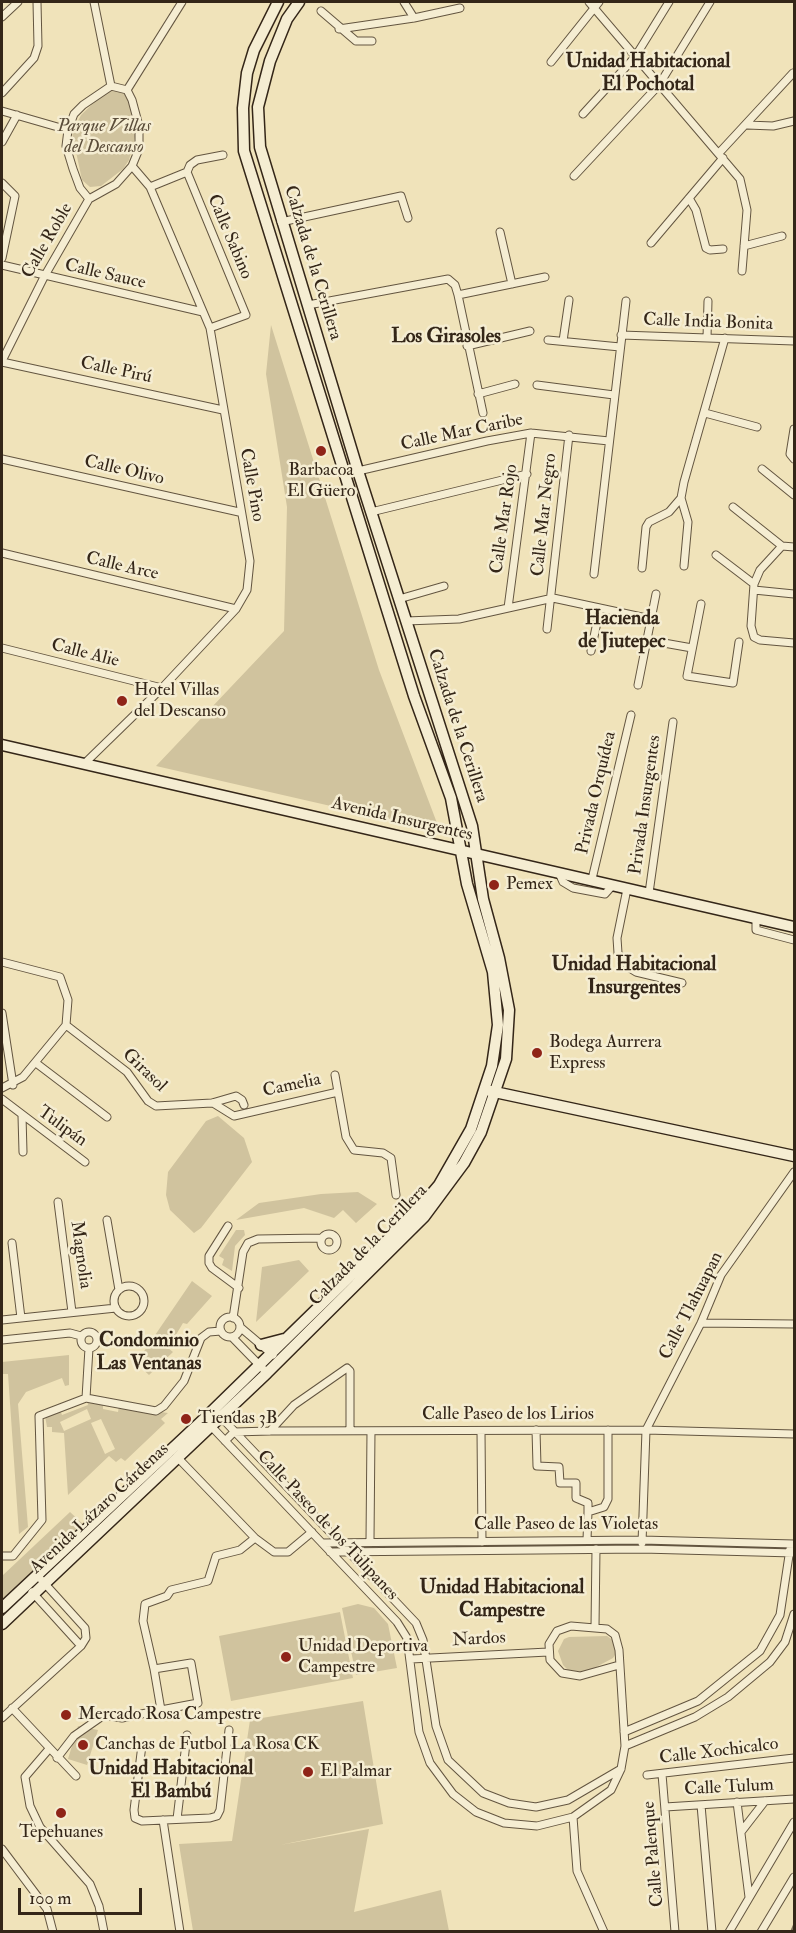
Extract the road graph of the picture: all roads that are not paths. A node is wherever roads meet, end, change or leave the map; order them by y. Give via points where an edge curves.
1 (18, 2) edge
2 (37, 2) edge
3 (94, 2) edge
4 (182, 2) edge
5 (278, 2) edge
6 (299, 2) edge
7 (404, 2) edge
8 (589, 2) edge
9 (598, 2) edge
10 (669, 2) edge
11 (710, 2) edge
12 (460, 8) dead end
13 (594, 9) junction
14 (321, 11) dead end
15 (2, 18) edge
16 (414, 18) junction
17 (339, 29) junction
18 (372, 40) dead end
19 (635, 57) junction
20 (550, 62) dead end
21 (794, 73) edge
22 (659, 85) junction
23 (111, 86) junction
24 (127, 90) junction
25 (2, 93) edge
26 (2, 111) edge
27 (583, 114) dead end
28 (17, 115) junction
29 (795, 121) edge
30 (747, 125) junction
31 (68, 130) junction
32 (2, 142) edge
33 (223, 154) dead end
34 (721, 155) junction
35 (132, 166) junction
36 (187, 172) junction
37 (574, 176) dead end
38 (2, 183) edge
39 (150, 188) junction
40 (689, 198) junction
41 (89, 199) junction
42 (408, 218) dead end
43 (281, 222) junction
44 (500, 232) dead end
45 (782, 236) dead end
46 (651, 243) dead end
47 (744, 246) junction
48 (723, 249) dead end
49 (2, 258) edge
50 (2, 265) edge
51 (742, 271) dead end
52 (45, 276) junction
53 (545, 277) dead end
54 (512, 284) junction
55 (458, 295) junction
56 (569, 300) dead end
57 (626, 301) dead end
58 (708, 301) dead end
59 (308, 305) junction
60 (203, 312) junction
61 (210, 328) junction
62 (530, 331) dead end
63 (621, 335) junction
64 (707, 338) junction
65 (725, 338) junction
66 (548, 340) dead end
67 (563, 341) junction
68 (795, 341) edge
69 (467, 346) junction
70 (620, 348) junction
71 (2, 361) edge
72 (514, 384) dead end
73 (537, 385) dead end
74 (478, 394) junction
75 (614, 395) junction
76 (223, 410) junction
77 (705, 412) junction
78 (483, 413) dead end
79 (757, 427) dead end
80 (795, 429) edge
81 (531, 433) junction
82 (568, 435) junction
83 (609, 441) junction
84 (2, 459) edge
85 (795, 459) edge
86 (762, 469) dead end
87 (358, 471) junction
88 (527, 474) junction
89 (795, 495) edge
90 (681, 498) junction
91 (733, 507) dead end
92 (239, 512) junction
93 (371, 512) junction
94 (782, 546) junction
95 (795, 547) edge
96 (2, 553) edge
97 (716, 555) dead end
98 (684, 566) dead end
99 (642, 568) dead end
100 (594, 574) dead end
101 (444, 586) dead end
102 (754, 587) junction
103 (656, 594) dead end
104 (795, 594) edge
105 (553, 598) junction
106 (399, 599) junction
107 (700, 603) dead end
108 (508, 608) junction
109 (600, 608) junction
110 (236, 609) junction
111 (651, 619) junction
112 (406, 621) junction
113 (547, 629) dead end
114 (647, 640) junction
115 (739, 642) dead end
116 (795, 643) edge
117 (2, 648) edge
118 (692, 648) junction
119 (591, 651) dead end
120 (638, 685) dead end
121 (162, 688) junction
122 (631, 715) dead end
123 (673, 722) dead end
124 (2, 745) edge
125 (84, 764) junction
126 (462, 851) junction
127 (478, 854) junction
128 (559, 873) junction
129 (592, 879) junction
130 (614, 885) junction
131 (627, 889) junction
132 (649, 893) junction
133 (756, 918) junction
134 (795, 927) edge
135 (795, 940) edge
136 (2, 962) edge
137 (682, 983) dead end
138 (2, 1013) edge
139 (66, 1025) junction
140 (36, 1062) junction
141 (335, 1075) dead end
142 (13, 1085) junction
143 (2, 1088) edge
144 (490, 1091) junction
145 (338, 1092) junction
146 (2, 1099) edge
147 (228, 1100) junction
148 (212, 1103) junction
149 (244, 1106) junction
150 (225, 1108) junction
151 (253, 1110) junction
152 (240, 1114) junction
153 (22, 1116) junction
154 (107, 1117) dead end
155 (476, 1130) junction
156 (23, 1152) dead end
157 (795, 1156) edge
158 (85, 1162) dead end
159 (795, 1172) edge
160 (396, 1195) dead end
161 (58, 1202) dead end
162 (107, 1220) dead end
163 (228, 1226) dead end
164 (321, 1239) dead end
165 (12, 1243) dead end
166 (239, 1288) junction
167 (119, 1290) junction
168 (116, 1308) junction
169 (72, 1312) junction
170 (21, 1318) junction
171 (233, 1318) junction
172 (2, 1320) edge
173 (701, 1323) junction
174 (795, 1324) edge
175 (240, 1327) junction
176 (221, 1331) junction
177 (81, 1336) junction
178 (232, 1337) junction
179 (285, 1339) junction
180 (2, 1340) edge
181 (261, 1345) junction
182 (89, 1348) junction
183 (270, 1353) junction
184 (279, 1361) junction
185 (259, 1364) junction
186 (267, 1373) junction
187 (86, 1398) junction
188 (217, 1413) junction
189 (208, 1422) junction
190 (536, 1430) junction
191 (608, 1430) junction
192 (646, 1430) junction
193 (270, 1431) junction
194 (350, 1431) junction
195 (371, 1431) junction
196 (481, 1431) junction
197 (234, 1432) junction
198 (795, 1434) edge
199 (225, 1441) junction
200 (178, 1458) junction
201 (588, 1512) junction
202 (312, 1532) junction
203 (255, 1538) junction
204 (370, 1540) junction
205 (482, 1540) junction
206 (587, 1540) junction
207 (642, 1540) junction
208 (337, 1541) junction
209 (322, 1543) junction
210 (793, 1544) edge
211 (482, 1549) junction
212 (596, 1549) junction
213 (642, 1549) junction
214 (345, 1550) junction
215 (330, 1552) junction
216 (792, 1553) edge
217 (2, 1556) edge
218 (41, 1579) junction
219 (29, 1590) junction
220 (2, 1608) edge
221 (795, 1614) edge
222 (2, 1624) edge
223 (595, 1627) junction
224 (81, 1646) junction
225 (548, 1652) junction
226 (428, 1658) junction
227 (411, 1659) junction
228 (619, 1665) junction
229 (154, 1668) junction
230 (12, 1708) junction
231 (161, 1710) junction
232 (2, 1718) edge
233 (229, 1730) dead end
234 (624, 1732) junction
235 (187, 1735) dead end
236 (142, 1745) dead end
237 (625, 1746) junction
238 (49, 1749) junction
239 (57, 1758) junction
240 (795, 1758) edge
241 (621, 1769) junction
242 (662, 1774) junction
243 (647, 1775) dead end
244 (76, 1776) dead end
245 (795, 1799) edge
246 (765, 1801) junction
247 (737, 1802) junction
248 (701, 1804) junction
249 (664, 1807) junction
250 (573, 1817) junction
251 (177, 1819) junction
252 (163, 1820) junction
253 (795, 1822) edge
254 (741, 1832) junction
255 (2, 1849) edge
256 (795, 1877) edge
257 (749, 1897) junction
258 (53, 1932) edge
259 (104, 1932) edge
260 (180, 1932) edge
261 (604, 1932) edge
262 (675, 1932) edge
263 (712, 1932) edge
264 (729, 1932) edge
265 (761, 1932) edge

1 - 15 street
2 - 25 street via 38,46 34,58
3 - 23 street
4 - 24 street
5 - 126 main road, Calzada de la Cerillera via 247,73 244,151 414,696 451,798
6 - 43 main road, Calzada de la Cerillera via 287,19 270,61 258,107 260,147
7 - 16 street
8 - 13 street
9 - 13 street
10 - 19 street
11 - 22 street
12 - 16 street
13 - 19 street
13 - 20 street
14 - 17 street
16 - 17 street
17 - 18 street via 356,41
19 - 22 street
19 - 27 street
21 - 30 street
22 - 34 street
22 - 37 street
23 - 24 street
23 - 31 street via 74,114
24 - 35 street via 139,126 139,150
26 - 28 street
28 - 31 street
28 - 32 street
29 - 30 street via 773,126
30 - 34 street
31 - 41 street via 66,146 80,188
33 - 36 street via 197,160
34 - 40 street
34 - 47 street via 740,179 747,210
35 - 39 street, Calle Pino
35 - 41 street via 116,184
36 - 39 street
36 - 61 street, Calle Sabino via 246,315
38 - 49 street via 15,196
39 - 60 street, Calle Pino
40 - 46 street
40 - 48 street via 696,210 703,244 710,250
41 - 52 street, Calle Roble
42 - 43 street via 401,196
43 - 59 main road, Calzada de la Cerillera
44 - 54 street
45 - 47 street
47 - 51 street
50 - 52 street, Calle Sauce
52 - 60 street, Calle Sauce
52 - 71 street, Calle Roble
53 - 54 street
54 - 55 street
55 - 59 street via 448,279
55 - 69 street
56 - 67 street
57 - 63 street
58 - 64 street
59 - 87 main road, Calzada de la Cerillera
60 - 61 street, Calle Pino
61 - 76 street, Calle Pino
62 - 69 street
63 - 64 street, Calle India Bonita
63 - 70 street
64 - 65 street, Calle India Bonita
65 - 68 street, Calle India Bonita
65 - 77 street
66 - 67 street
67 - 70 street
69 - 74 street
70 - 75 street
71 - 76 street, Calle Pirú
72 - 74 street
73 - 75 street
74 - 78 street
75 - 83 street
76 - 92 street, Calle Pino
77 - 79 street
77 - 90 street
80 - 85 street via 790,454
81 - 82 street, Calle Mar Caribe
81 - 87 street, Calle Mar Caribe
81 - 88 street, Calle Mar Rojo
82 - 83 street, Calle Mar Caribe
82 - 105 street, Calle Mar Negro
83 - 100 street
84 - 92 street, Calle Olivo
86 - 89 street
87 - 93 main road, Calzada de la Cerillera
88 - 93 street
88 - 108 street, Calle Mar Rojo
90 - 98 street via 688,522
90 - 99 street via 669,512 646,527
91 - 94 street
92 - 110 street, Calle Pino via 250,561 247,590
93 - 106 main road, Calzada de la Cerillera
94 - 95 street
94 - 102 street via 760,570
96 - 110 street, Calle Arce
97 - 102 street
101 - 106 street
102 - 104 street
102 - 116 street via 754,637
103 - 111 street
105 - 108 street
105 - 109 street
105 - 113 street, Calle Mar Negro
106 - 112 main road, Calzada de la Cerillera
107 - 118 street
108 - 112 street via 459,619
109 - 111 street
109 - 119 street
110 - 121 street, Calle Pino
111 - 114 street
112 - 127 main road, Calzada de la Cerillera
114 - 118 street
114 - 120 street
115 - 118 street via 733,683 687,676
117 - 121 street, Calle Alie
121 - 125 street, Calle Pino
122 - 129 street, Privada Orquídea
123 - 132 street, Privada Insurgentes
124 - 125 main road, Avenida Insurgentes
125 - 126 main road, Avenida Insurgentes
126 - 127 main road, Avenida Insurgentes
126 - 144 main road, Calzada de la Cerillera via 467,884 493,972 498,1025
127 - 128 main road, Avenida Insurgentes
127 - 144 main road, Calzada de la Cerillera via 483,899 499,958 510,1024 506,1059
128 - 129 main road, Avenida Insurgentes
128 - 130 street via 563,882 573,888 605,894
129 - 130 main road, Avenida Insurgentes
130 - 131 main road, Avenida Insurgentes
131 - 132 main road, Avenida Insurgentes
131 - 137 street via 618,952 636,972
132 - 133 main road, Avenida Insurgentes
133 - 134 main road, Avenida Insurgentes
133 - 135 street via 756,930
136 - 139 street via 60,977 68,1000
138 - 142 street
139 - 140 street
139 - 148 street, Girasol via 127,1072 156,1106
140 - 142 street
140 - 154 street
141 - 145 street, Camelia
142 - 143 street
144 - 155 main road, Calzada de la Cerillera
144 - 157 main road
145 - 151 street, Camelia
145 - 160 street, Camelia via 346,1137 354,1150 384,1153 392,1158
146 - 153 street, Tulipán
147 - 148 street
147 - 149 street via 239,1097
147 - 150 street
148 - 150 street
149 - 151 street
149 - 152 street
150 - 152 street via 231,1115
151 - 152 street, Camelia
153 - 156 street, Tulipán
153 - 158 street, Tulipán
155 - 179 main road, Calzada de la Cerillera via 417,1211
155 - 184 main road, Calzada de la Cerillera via 464,1163 424,1216
159 - 173 street, Calle Tlahuapan via 721,1275
161 - 169 street, Magnolia
162 - 167 street
163 - 166 street via 209,1256 209,1263
164 - 166 street via 258,1239 248,1244 243,1252
165 - 170 street
166 - 171 street
167 - 168 street
167 - 168 street via 136,1287 143,1294 144,1304 139,1312 129,1316
168 - 169 street
169 - 170 street
170 - 172 street
171 - 175 street
171 - 176 street via 222,1322
173 - 174 street
173 - 192 street, Calle Tlahuapan
175 - 178 street
175 - 181 street
176 - 178 street
176 - 187 street via 208,1332 201,1338 184,1381 156,1411
177 - 180 street via 70,1333
177 - 182 street via 82,1344
177 - 182 street via 88,1331 95,1334 97,1342
178 - 185 street
179 - 181 main road
179 - 183 main road, Calzada de la Cerillera
181 - 183 street
182 - 187 street
183 - 184 street
183 - 185 main road, Calzada de la Cerillera
184 - 186 main road, Calzada de la Cerillera
185 - 186 street
185 - 188 main road, Calzada de la Cerillera
186 - 188 main road, Calzada de la Cerillera
187 - 217 street via 37,1419 42,1520 13,1556
188 - 189 main road, Avenida Lázaro Cárdenas
188 - 197 street, Calle Paseo de los Tulipanes
189 - 199 street, Calle Paseo de los Tulipanes
189 - 200 main road, Avenida Lázaro Cárdenas
189 - 218 main road, Avenida Lázaro Cárdenas
190 - 191 street, Calle Paseo de los Lirios
190 - 196 street, Calle Paseo de los Lirios
190 - 201 street via 537,1466 560,1467 560,1483 576,1483 576,1498 588,1503
191 - 192 street, Calle Paseo de los Lirios
191 - 201 street via 608,1499 604,1507
192 - 198 street, Calle Paseo de los Lirios
192 - 207 street
193 - 194 street, Calle Paseo de los Lirios
193 - 194 street via 294,1406 347,1368
193 - 197 street, Calle Paseo de los Lirios
194 - 195 street, Calle Paseo de los Lirios
195 - 196 street, Calle Paseo de los Lirios
195 - 204 street
196 - 205 street
197 - 199 street
197 - 208 street, Calle Paseo de los Tulipanes
199 - 202 street, Calle Paseo de los Tulipanes
200 - 203 street
200 - 218 main road, Avenida Lázaro Cárdenas
201 - 206 street
202 - 203 street via 288,1552 274,1552
202 - 209 street, Calle Paseo de los Tulipanes
203 - 229 street via 240,1550 216,1556 208,1581 171,1590 167,1596 149,1601 142,1610
204 - 205 street, Calle Paseo de las Violetas
204 - 208 street, Calle Paseo de las Violetas
205 - 206 street, Calle Paseo de las Violetas
205 - 211 street
206 - 207 street, Calle Paseo de las Violetas
207 - 210 street, Calle Paseo de las Violetas
207 - 213 street
208 - 209 street, Calle Paseo de las Violetas
208 - 214 street, Calle Paseo de los Tulipanes
209 - 215 street, Calle Paseo de los Tulipanes
210 - 216 street
211 - 212 street, Calle Paseo de las Violetas
211 - 214 street, Calle Paseo de las Violetas
212 - 213 street, Calle Paseo de las Violetas
212 - 223 street
213 - 216 street, Calle Paseo de las Violetas
214 - 215 street, Calle Paseo de las Violetas
214 - 226 street, Calle Paseo de los Tulipanes via 416,1623
215 - 227 street, Calle Paseo de los Tulipanes via 397,1622 407,1638
216 - 234 street via 780,1615 760,1651 698,1701
218 - 219 main road, Avenida Lázaro Cárdenas
218 - 224 street via 85,1628 86,1638
219 - 220 main road, Avenida Lázaro Cárdenas
219 - 222 main road, Avenida Lázaro Cárdenas
219 - 224 street
221 - 237 street via 785,1641 770,1662 728,1697 695,1717
223 - 225 street via 571,1626 557,1631
223 - 228 street via 615,1635
224 - 230 street
225 - 226 street, Nardos
225 - 228 street via 555,1668 571,1676
226 - 227 street, Nardos
226 - 241 street, Calle Paseo de los Tulipanes via 436,1726 448,1760 483,1793 509,1803 536,1807 568,1800
227 - 250 street, Calle Paseo de los Tulipanes via 419,1732 430,1763 453,1794 476,1812 504,1823 537,1826
228 - 234 street
229 - 231 street
229 - 231 street via 191,1663 195,1683 198,1703
230 - 232 street
230 - 238 street
231 - 239 street via 122,1718 104,1715 74,1736
233 - 251 street via 217,1816
234 - 237 street
235 - 251 street
236 - 252 street via 135,1818
237 - 241 street
238 - 239 street
238 - 259 street via 25,1777 30,1806 40,1827 90,1884
239 - 244 street
240 - 242 street, Calle Xochicalco
241 - 250 street, Calle Paseo de los Tulipanes via 611,1790
242 - 243 street, Calle Xochicalco
242 - 249 street, Calle Palenque
245 - 246 street, Calle Tulum
246 - 247 street, Calle Tulum
246 - 254 street
247 - 248 street, Calle Tulum
247 - 254 street
248 - 249 street, Calle Tulum
248 - 263 street
249 - 262 street, Calle Palenque
250 - 261 street via 578,1871
251 - 252 street
252 - 260 street
253 - 257 street
254 - 257 street
255 - 258 street via 47,1910
256 - 265 street
257 - 264 street

